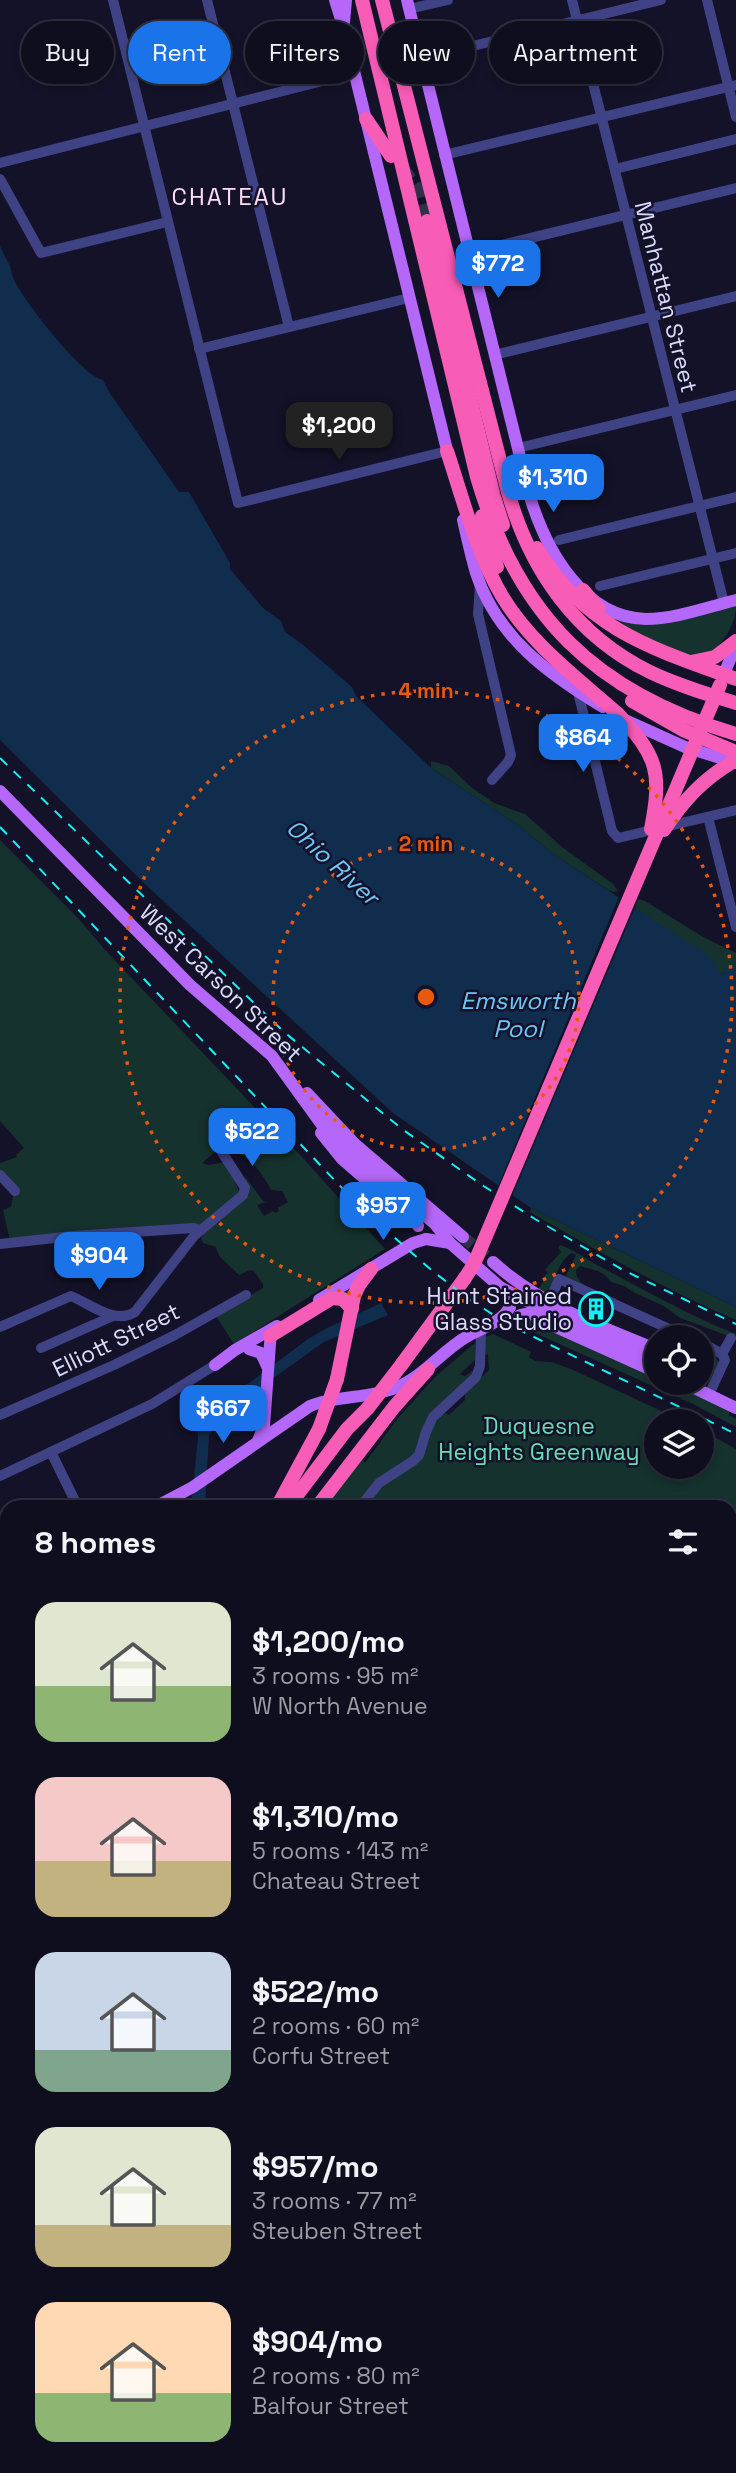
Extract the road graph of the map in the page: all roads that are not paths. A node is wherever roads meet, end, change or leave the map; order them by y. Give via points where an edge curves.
1 (113, 0) edge
2 (207, 0) edge
3 (335, 0) edge
4 (346, 0) edge
5 (362, 0) edge
6 (382, 0) edge
7 (448, 0) edge
8 (572, 0) edge
9 (661, 0) edge
10 (707, 0) edge
11 (406, 3) edge
12 (341, 21) edge
13 (344, 21) edge
14 (409, 21) edge
15 (578, 21) joint
16 (311, 84) edge
17 (357, 84) edge
18 (427, 84) edge
19 (594, 84) edge
20 (732, 86) edge
21 (233, 104) junction
22 (602, 117) junction
23 (736, 117) edge
24 (366, 119) junction
25 (144, 126) junction
26 (736, 139) edge
27 (444, 155) junction
28 (391, 156) tunnel mouth
29 (0, 163) edge
30 (614, 169) junction
31 (0, 178) edge
32 (736, 188) edge
33 (626, 215) junction
34 (427, 221) tunnel mouth
35 (167, 222) junction
36 (469, 253) junction
37 (736, 296) edge
38 (409, 298) junction
39 (652, 317) junction
40 (289, 327) junction
41 (199, 349) junction
42 (494, 355) junction
43 (736, 395) edge
44 (675, 410) junction
45 (518, 448) junction
46 (447, 451) junction
47 (500, 460) junction
48 (736, 497) edge
49 (699, 506) junction
50 (559, 540) dead end
51 (736, 553) edge
52 (712, 559) junction
53 (481, 584) junction
54 (600, 586) dead end
55 (583, 590) junction
56 (730, 601) edge
57 (493, 611) junction
58 (480, 624) junction
59 (736, 643) edge
60 (661, 650) junction
61 (690, 662) junction
62 (577, 665) junction
63 (727, 679) edge
64 (578, 692) junction
65 (736, 703) edge
66 (736, 725) edge
67 (736, 734) edge
68 (736, 759) edge
69 (492, 780) dead end
70 (0, 791) edge
71 (736, 810) edge
72 (708, 817) junction
73 (646, 858) junction
74 (736, 927) edge
75 (286, 1072) junction
76 (303, 1098) junction
77 (220, 1149) dead end
78 (0, 1175) edge
79 (15, 1191) dead end
80 (409, 1204) junction
81 (411, 1219) dead end
82 (201, 1230) junction
83 (463, 1237) tunnel mouth
84 (419, 1238) junction
85 (450, 1243) junction
86 (0, 1244) edge
87 (493, 1262) tunnel mouth
88 (474, 1264) junction
89 (371, 1269) junction
90 (553, 1293) dead end
91 (246, 1295) dead end
92 (514, 1306) junction
93 (352, 1309) junction
94 (550, 1313) junction
95 (113, 1316) junction
96 (536, 1318) dead end
97 (661, 1325) edge
98 (0, 1327) edge
99 (481, 1329) junction
100 (270, 1333) junction
101 (731, 1338) dead end
102 (644, 1344) edge
103 (41, 1348) dead end
104 (249, 1349) junction
105 (714, 1351) edge
106 (644, 1356) edge
107 (724, 1357) junction
108 (215, 1366) junction
109 (267, 1366) junction
110 (644, 1367) edge
111 (428, 1368) junction
112 (714, 1370) edge
113 (714, 1388) edge
114 (709, 1395) edge
115 (265, 1398) junction
116 (736, 1399) edge
117 (368, 1408) junction
118 (736, 1408) edge
119 (0, 1416) edge
120 (290, 1418) junction
121 (258, 1441) junction
122 (51, 1452) junction
123 (0, 1476) edge
124 (75, 1500) edge
125 (168, 1500) edge
126 (281, 1500) edge
127 (293, 1500) edge
128 (303, 1500) edge
129 (322, 1500) edge
130 (366, 1500) edge

1 - 25 street
2 - 21 street
3 - 12 main road
4 - 13 main road
5 - 62 highway via 490,517 513,568
6 - 47 highway
7 - 11 street
8 - 15 street, Manhattan Street
9 - 15 street
10 - 20 street
11 - 14 main road
16 - 21 street
17 - 24 main road
18 - 27 main road
19 - 22 street, Manhattan Street
20 - 22 street
20 - 23 street
21 - 25 street
21 - 40 street
22 - 27 street
22 - 30 street, Manhattan Street
24 - 28 highway
24 - 38 main road
25 - 29 street
25 - 35 street
26 - 30 street
27 - 36 main road
30 - 33 street, Manhattan Street
31 - 35 street via 41,253
32 - 33 street
33 - 36 street
33 - 39 street, Manhattan Street
34 - 66 highway via 494,497 529,578 570,631 619,672 674,703
35 - 41 street
36 - 42 main road
37 - 39 street
38 - 40 street
38 - 46 main road
39 - 42 street
39 - 44 street, Manhattan Street
40 - 41 street
41 - 46 street via 238,503
42 - 45 main road
43 - 44 street
44 - 45 street
44 - 49 street, Manhattan Street
45 - 55 main road via 543,532
46 - 53 main road
46 - 62 highway via 502,597 533,637
47 - 60 highway via 528,531 561,583 606,624
47 - 65 highway via 531,556 576,618 638,666
48 - 49 street
49 - 50 street
49 - 52 street, Manhattan Street
51 - 52 street
52 - 54 street
52 - 56 street, Manhattan Street
53 - 57 main road
53 - 58 street
55 - 56 main road via 610,609 643,619
55 - 60 highway via 615,622
57 - 58 street
57 - 64 main road via 530,656
58 - 69 street via 511,755
59 - 61 highway via 715,657
59 - 63 main road
60 - 61 highway
61 - 63 highway
62 - 67 highway via 656,705
62 - 68 highway via 639,706
62 - 73 highway, bridge via 642,741 655,769 657,797
63 - 73 highway, bridge
64 - 68 main road via 647,731 692,750
64 - 72 street via 615,835 624,838
68 - 73 highway, bridge via 689,795
70 - 75 main road, West Carson Street via 190,985
71 - 72 street
72 - 74 street
73 - 88 highway, bridge
75 - 76 main road, West Carson Street
75 - 83 main road via 355,1144
76 - 80 main road, West Carson Street via 330,1134
76 - 81 main road via 334,1151
77 - 82 street via 245,1188 243,1195
78 - 79 street
80 - 84 main road, bridge via 416,1215
80 - 85 main road, West Carson Street, bridge
82 - 86 street via 144,1230
82 - 95 street via 135,1312
84 - 85 main road, bridge
84 - 89 main road
85 - 88 main road, West Carson Street
87 - 102 main road via 544,1300
88 - 92 main road, West Carson Street
88 - 117 highway, bridge
89 - 93 highway via 356,1290
89 - 100 main road
90 - 97 street via 559,1279
91 - 119 street, Elliott Street via 175,1335
92 - 94 main road, West Carson Street, bridge
92 - 94 main road, bridge
92 - 99 main road
93 - 100 highway via 342,1299 332,1298
93 - 126 highway, bridge via 337,1379 319,1429
94 - 106 main road, West Carson Street
95 - 98 street via 71,1296
95 - 103 street
96 - 110 main road
99 - 111 main road
99 - 130 street via 476,1377 433,1418 419,1455 379,1483
100 - 104 main road
100 - 108 main road
100 - 109 main road
101 - 107 street
104 - 108 main road
104 - 109 main road via 261,1353
105 - 107 street
107 - 112 street
108 - 122 street via 163,1399
109 - 115 main road
111 - 120 main road via 390,1390 325,1401
111 - 129 highway
113 - 116 main road
114 - 118 main road
115 - 120 main road via 274,1416
115 - 121 main road via 264,1426
117 - 127 highway
117 - 128 highway
120 - 121 main road
121 - 125 main road
122 - 123 street
122 - 124 street

